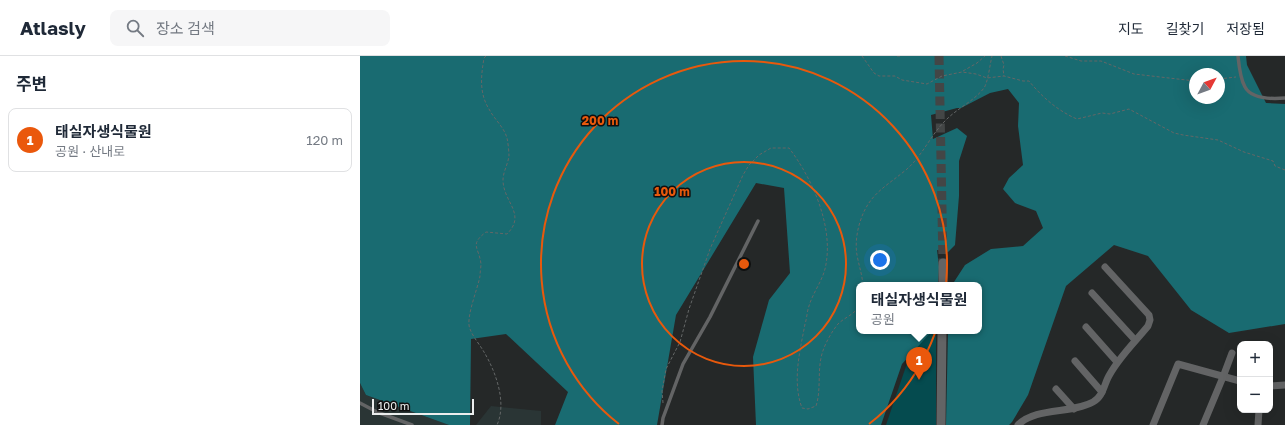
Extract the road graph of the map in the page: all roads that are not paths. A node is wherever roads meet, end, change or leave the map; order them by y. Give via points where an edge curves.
1 (1238, 56) edge
2 (1285, 98) edge
3 (758, 221) dead end
4 (943, 262) tunnel mouth
5 (1105, 267) dead end
6 (943, 282) edge
7 (1092, 293) dead end
8 (1086, 327) dead end
9 (942, 334) edge
10 (1135, 340) junction
11 (1232, 353) dead end
12 (1075, 361) dead end
13 (1116, 362) junction
14 (1223, 377) junction
15 (1237, 380) edge
16 (1285, 385) edge
17 (1273, 386) edge
18 (1056, 390) dead end
19 (1102, 392) junction
20 (360, 403) edge
21 (1074, 409) junction
22 (1259, 413) edge
23 (412, 425) edge
24 (662, 425) edge
25 (941, 425) edge
26 (1018, 425) edge
27 (1153, 425) edge
28 (1203, 425) edge
29 (1258, 425) edge

1 - 2 lane via 1245,88 1255,96
3 - 24 lane via 710,317 683,364
4 - 6 street
5 - 10 street via 1149,315 1148,326
7 - 10 street
8 - 13 street
9 - 25 street
10 - 13 street
11 - 14 street
12 - 19 street
13 - 19 street
14 - 15 street
14 - 27 street via 1178,364
14 - 28 street
16 - 17 street
18 - 21 street
19 - 21 street via 1093,402
20 - 23 lane
21 - 26 street via 1027,418
22 - 29 street

